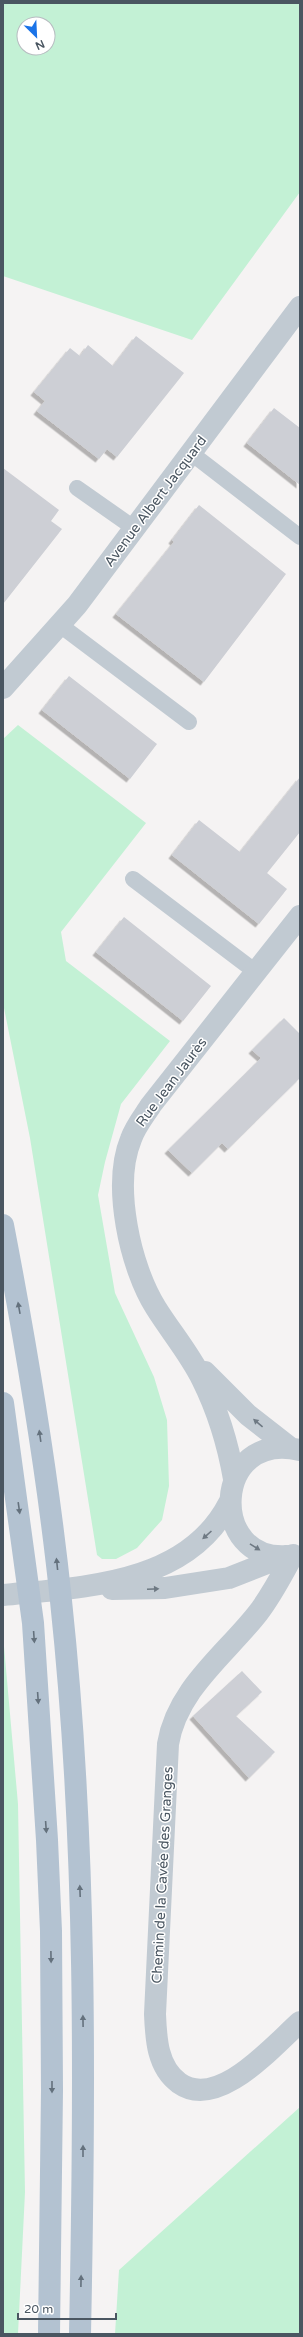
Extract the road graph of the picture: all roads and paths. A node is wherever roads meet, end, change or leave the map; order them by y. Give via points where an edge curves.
1 (300, 307) edge
2 (191, 453) junction
3 (77, 488) dead end
4 (134, 528) junction
5 (300, 537) edge
6 (60, 625) junction
7 (3, 688) edge
8 (189, 722) dead end
9 (133, 879) dead end
10 (300, 916) edge
11 (256, 972) junction
12 (3, 1225) edge
13 (190, 1357) junction
14 (3, 1403) edge
15 (294, 1448) edge
16 (234, 1479) junction
17 (229, 1504) junction
18 (293, 1555) edge
19 (86, 1587) junction
20 (3, 1595) edge
21 (300, 2022) edge
22 (49, 2334) edge
23 (80, 2334) edge

1 - 2 street, Avenue Albert Jacquard
2 - 4 street, Avenue Albert Jacquard
2 - 5 lane
3 - 4 lane
4 - 6 street, Avenue Albert Jacquard
6 - 7 street, Avenue Albert Jacquard
6 - 8 lane
9 - 11 lane
10 - 11 street, Rue Jean Jaurès
11 - 13 street, Rue Jean Jaurès via 151,1105 131,1138 126,1154 124,1189 128,1233 138,1272 155,1308
23 -> 12 main road via 83,2165 82,1967 66,1658 46,1474
15 -> 13 street, Rue Jean Jaurès via 248,1415
13 - 16 street, Rue Jean Jaurès via 217,1411
14 -> 22 main road via 33,1623 51,1931
15 - 16 street via 269,1449 256,1454 241,1468
16 - 17 street
17 -> 18 street via 234,1522 244,1539 260,1551
17 -> 19 street via 214,1530 173,1559 135,1575
19 -> 18 street via 149,1589 197,1584 240,1575
18 - 21 street, Chemin de la Cavée des Granges via 259,1612 186,1697 171,1727 168,1744 155,2014 158,2046 166,2070 182,2085 197,2090 219,2087 230,2081
19 - 20 street

